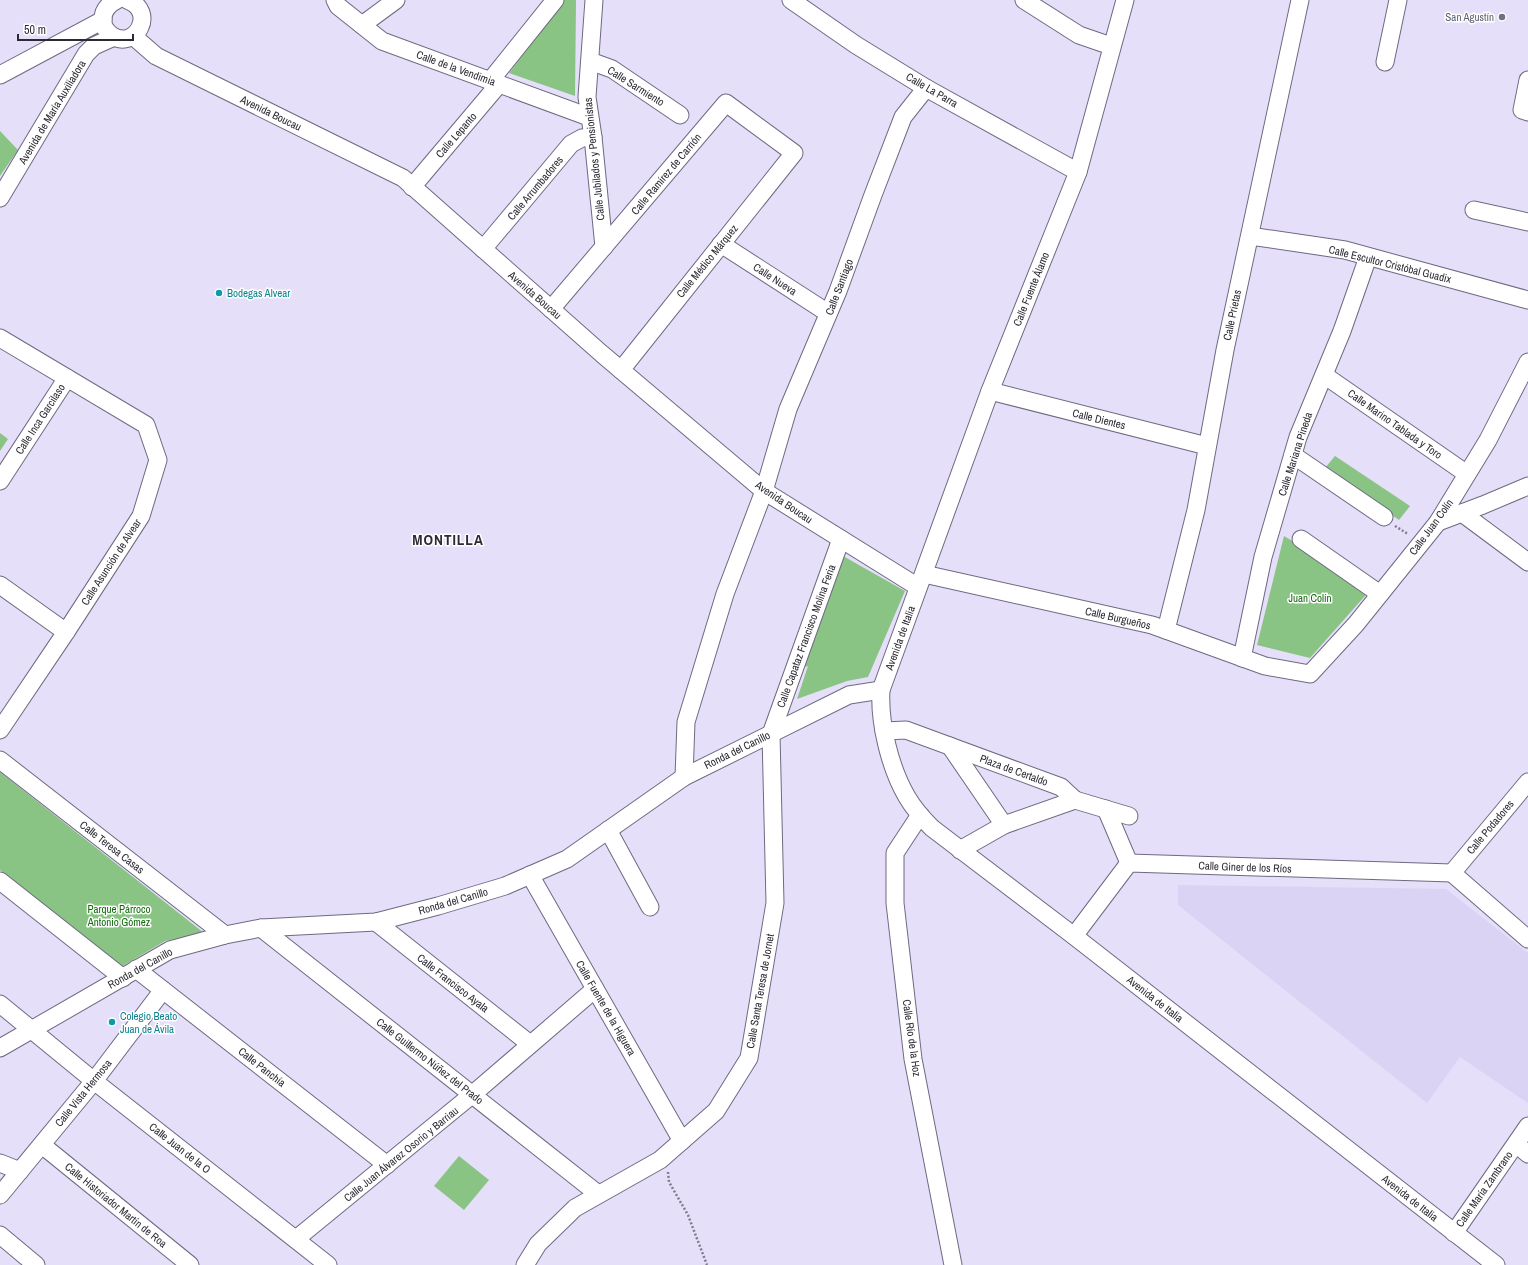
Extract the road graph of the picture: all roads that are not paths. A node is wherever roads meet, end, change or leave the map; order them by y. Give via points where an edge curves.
1 (128, 0) edge
2 (335, 0) edge
3 (396, 0) edge
4 (555, 0) edge
5 (594, 0) edge
6 (791, 0) edge
7 (1024, 0) edge
8 (1125, 0) edge
9 (1300, 0) edge
10 (1398, 0) edge
11 (102, 20) junction
12 (362, 25) junction
13 (133, 36) junction
14 (114, 37) junction
15 (1111, 46) junction
16 (590, 61) junction
17 (1385, 62) dead end
18 (0, 75) edge
19 (1528, 80) edge
20 (495, 82) junction
21 (926, 88) junction
22 (1528, 112) edge
23 (680, 115) dead end
24 (589, 117) junction
25 (593, 137) junction
26 (794, 153) joint
27 (1078, 172) junction
28 (412, 186) junction
29 (0, 198) edge
30 (1474, 210) dead end
31 (1528, 222) edge
32 (1250, 236) junction
33 (721, 244) junction
34 (604, 247) junction
35 (483, 249) junction
36 (1368, 257) junction
37 (1528, 300) edge
38 (550, 309) junction
39 (828, 314) junction
40 (0, 338) edge
41 (1528, 362) edge
42 (621, 370) junction
43 (1324, 375) junction
44 (66, 378) junction
45 (990, 391) junction
46 (1207, 446) junction
47 (1293, 455) junction
48 (1467, 474) junction
49 (0, 481) edge
50 (1526, 485) edge
51 (764, 492) junction
52 (1462, 513) junction
53 (1384, 517) road end
54 (1438, 522) junction
55 (841, 539) junction
56 (1301, 539) dead end
57 (1528, 562) edge
58 (921, 580) junction
59 (0, 585) edge
60 (1380, 594) junction
61 (1166, 630) junction
62 (66, 632) junction
63 (1242, 658) junction
64 (1310, 674) joint
65 (881, 690) junction
66 (0, 730) edge
67 (884, 731) junction
68 (771, 734) junction
69 (950, 746) junction
70 (0, 760) edge
71 (684, 777) junction
72 (1528, 782) edge
73 (1075, 800) junction
74 (1106, 809) junction
75 (920, 815) junction
76 (1129, 816) dead end
77 (1004, 825) junction
78 (608, 830) junction
79 (960, 850) junction
80 (1129, 864) junction
81 (1452, 873) junction
82 (530, 875) junction
83 (0, 881) edge
84 (650, 907) dead end
85 (376, 922) junction
86 (261, 928) junction
87 (225, 935) junction
88 (1074, 936) junction
89 (1528, 939) edge
90 (129, 974) junction
91 (595, 989) junction
92 (163, 990) junction
93 (0, 1004) edge
94 (32, 1030) junction
95 (530, 1044) junction
96 (0, 1048) edge
97 (94, 1081) junction
98 (473, 1094) junction
99 (1528, 1126) edge
100 (682, 1141) junction
101 (42, 1145) junction
102 (1522, 1149) edge
103 (0, 1163) edge
104 (387, 1165) junction
105 (20, 1171) junction
106 (598, 1194) junction
107 (0, 1195) edge
108 (1454, 1233) junction
109 (0, 1235) edge
110 (296, 1239) junction
111 (36, 1265) edge
112 (190, 1265) edge
113 (328, 1265) edge
114 (525, 1265) edge
115 (953, 1265) edge
116 (1496, 1265) edge

1 - 11 street via 109,4
1 - 13 street via 139,7 142,15 139,30
2 - 12 street, Calle de la Vendimia via 338,6
3 - 12 street
4 - 20 street
5 - 16 street, Calle Jubilados y Pensionistas
6 - 21 street, Calle La Parra via 856,45
7 - 15 street via 1079,35
8 - 15 street, Calle Fuente Álamo
9 - 32 street, Calle Prietas
10 - 17 street
11 - 14 street via 108,33
11 - 18 street
12 - 20 street, Calle de la Vendimia via 382,41
13 - 14 street via 123,39
13 - 28 street, Avenida Boucau via 156,56 402,178
14 - 29 street, Avenida de María Auxiliadora via 94,46 86,54
15 - 27 street, Calle Fuente Álamo
16 - 23 street, Calle Sarmiento via 612,69
16 - 24 street, Calle Jubilados y Pensionistas via 587,97
19 - 22 street via 1522,110
20 - 24 street, Calle de la Vendimia
20 - 28 street, Calle Lepanto
21 - 27 street, Calle La Parra
21 - 39 street, Calle Santiago via 903,117
24 - 25 street, Calle Jubilados y Pensionistas
25 - 34 street, Calle Jubilados y Pensionistas
25 - 35 street, Calle Arrumbadores via 582,138 571,144
26 - 33 street, Calle Médico Márquez
26 - 34 street, Calle Ramírez de Carrión via 726,103
27 - 45 street, Calle Fuente Álamo
28 - 35 street, Avenida Boucau
30 - 31 street
32 - 36 street, Calle Escultor Cristóbal Guadix via 1345,250
32 - 46 street, Calle Prietas
33 - 39 street, Calle Nueva
33 - 42 street, Calle Médico Márquez
34 - 38 street, Calle Ramírez de Carrión
35 - 38 street, Avenida Boucau
36 - 37 street, Calle Escultor Cristóbal Guadix
36 - 43 street, Calle Mariana Pineda
38 - 42 street, Avenida Boucau
39 - 51 street, Calle Santiago via 788,409
40 - 44 street, Calle Asunción de Alvear
41 - 48 street, Calle Juan Colín via 1488,440
42 - 51 street, Avenida Boucau
43 - 47 street, Calle Mariana Pineda
43 - 48 street, Calle Marino Tablada y Toro
44 - 49 street, Calle Inca Garcilaso
44 - 62 street, Calle Asunción de Alvear via 146,425 158,460 140,516
45 - 46 street, Calle Dientes
45 - 58 street, Calle Fuente Álamo
46 - 61 street, Calle Prietas via 1196,510
47 - 53 street
47 - 63 street, Calle Mariana Pineda via 1263,557
48 - 54 street, Calle Juan Colín
50 - 52 street
51 - 55 street, Avenida Boucau
51 - 71 street, Calle Santiago via 725,594 686,722
52 - 54 street
52 - 57 street
54 - 60 street, Calle Juan Colín
55 - 58 street, Avenida Boucau
55 - 68 street, Calle Capataz Francisco Molina Feria
56 - 60 street
58 - 61 street, Calle Burgueños
58 - 65 street, Avenida de Italia
59 - 62 street
60 - 64 street, Calle Juan Colín
61 - 63 street, Calle Burgueños
62 - 66 street, Calle Asunción de Alvear
63 - 64 street, Calle Burgueños via 1265,666
65 - 67 street, Avenida de Italia via 880,704
65 - 68 street, Ronda del Canillo via 849,695
67 - 69 street, Plaza de Certaldo via 906,730
67 - 75 street, Avenida de Italia via 893,766 907,797
68 - 71 street, Ronda del Canillo
68 - 100 street, Calle Santa Teresa de Jornet via 775,903 749,1058 716,1111
69 - 73 street, Plaza de Certaldo via 1061,786
69 - 77 street, Plaza de Certaldo
70 - 87 street, Calle Teresa Casas
71 - 78 street, Ronda del Canillo
72 - 81 street, Calle Podadores
73 - 74 street, Plaza de Certaldo
73 - 77 street
74 - 76 street, Plaza de Certaldo
74 - 80 street
75 - 79 street, Avenida de Italia
75 - 115 street, Calle Río de la Hoz via 895,853 896,903 913,1058
77 - 79 street
78 - 82 street, Ronda del Canillo via 566,859
78 - 84 street
79 - 88 street, Avenida de Italia
80 - 81 street, Calle Giner de los Ríos
80 - 88 street
81 - 89 street
82 - 85 street, Ronda del Canillo via 498,888
82 - 91 street, Calle Fuente de la Higuera
83 - 90 street, Calle Panchía
85 - 86 street, Ronda del Canillo
85 - 95 street, Calle Francisco Ayala
86 - 87 street, Ronda del Canillo
86 - 98 street, Calle Guillermo Núñez del Prado
87 - 90 street, Ronda del Canillo via 170,950
88 - 108 street, Avenida de Italia
90 - 92 street, Calle Panchía
90 - 94 street, Ronda del Canillo
91 - 95 street, Calle Juan Álvarez Osorio y Barriau
91 - 100 street, Calle Fuente de la Higuera
92 - 97 street, Calle Vista Hermosa
92 - 104 street, Calle Panchía
93 - 94 street, Calle Juan de la O
94 - 96 street, Ronda del Canillo
94 - 97 street, Calle Juan de la O
95 - 98 street, Calle Juan Álvarez Osorio y Barriau
97 - 101 street, Calle Vista Hermosa
97 - 110 street, Calle Juan de la O
98 - 104 street, Calle Juan Álvarez Osorio y Barriau
98 - 106 street, Calle Guillermo Núñez del Prado
99 - 102 street, Calle María Zambrano
100 - 106 street, Calle Santa Teresa de Jornet via 660,1160
101 - 105 street, Calle Vista Hermosa
101 - 112 street, Calle Historiador Martín de Roa
102 - 108 street, Calle María Zambrano
103 - 105 street
104 - 110 street, Calle Juan Álvarez Osorio y Barriau
105 - 107 street, Calle Vista Hermosa
106 - 114 street, Calle Santa Teresa de Jornet via 575,1208 538,1244
108 - 116 street, Avenida de Italia
109 - 111 street
110 - 113 street, Calle Juan de la O

